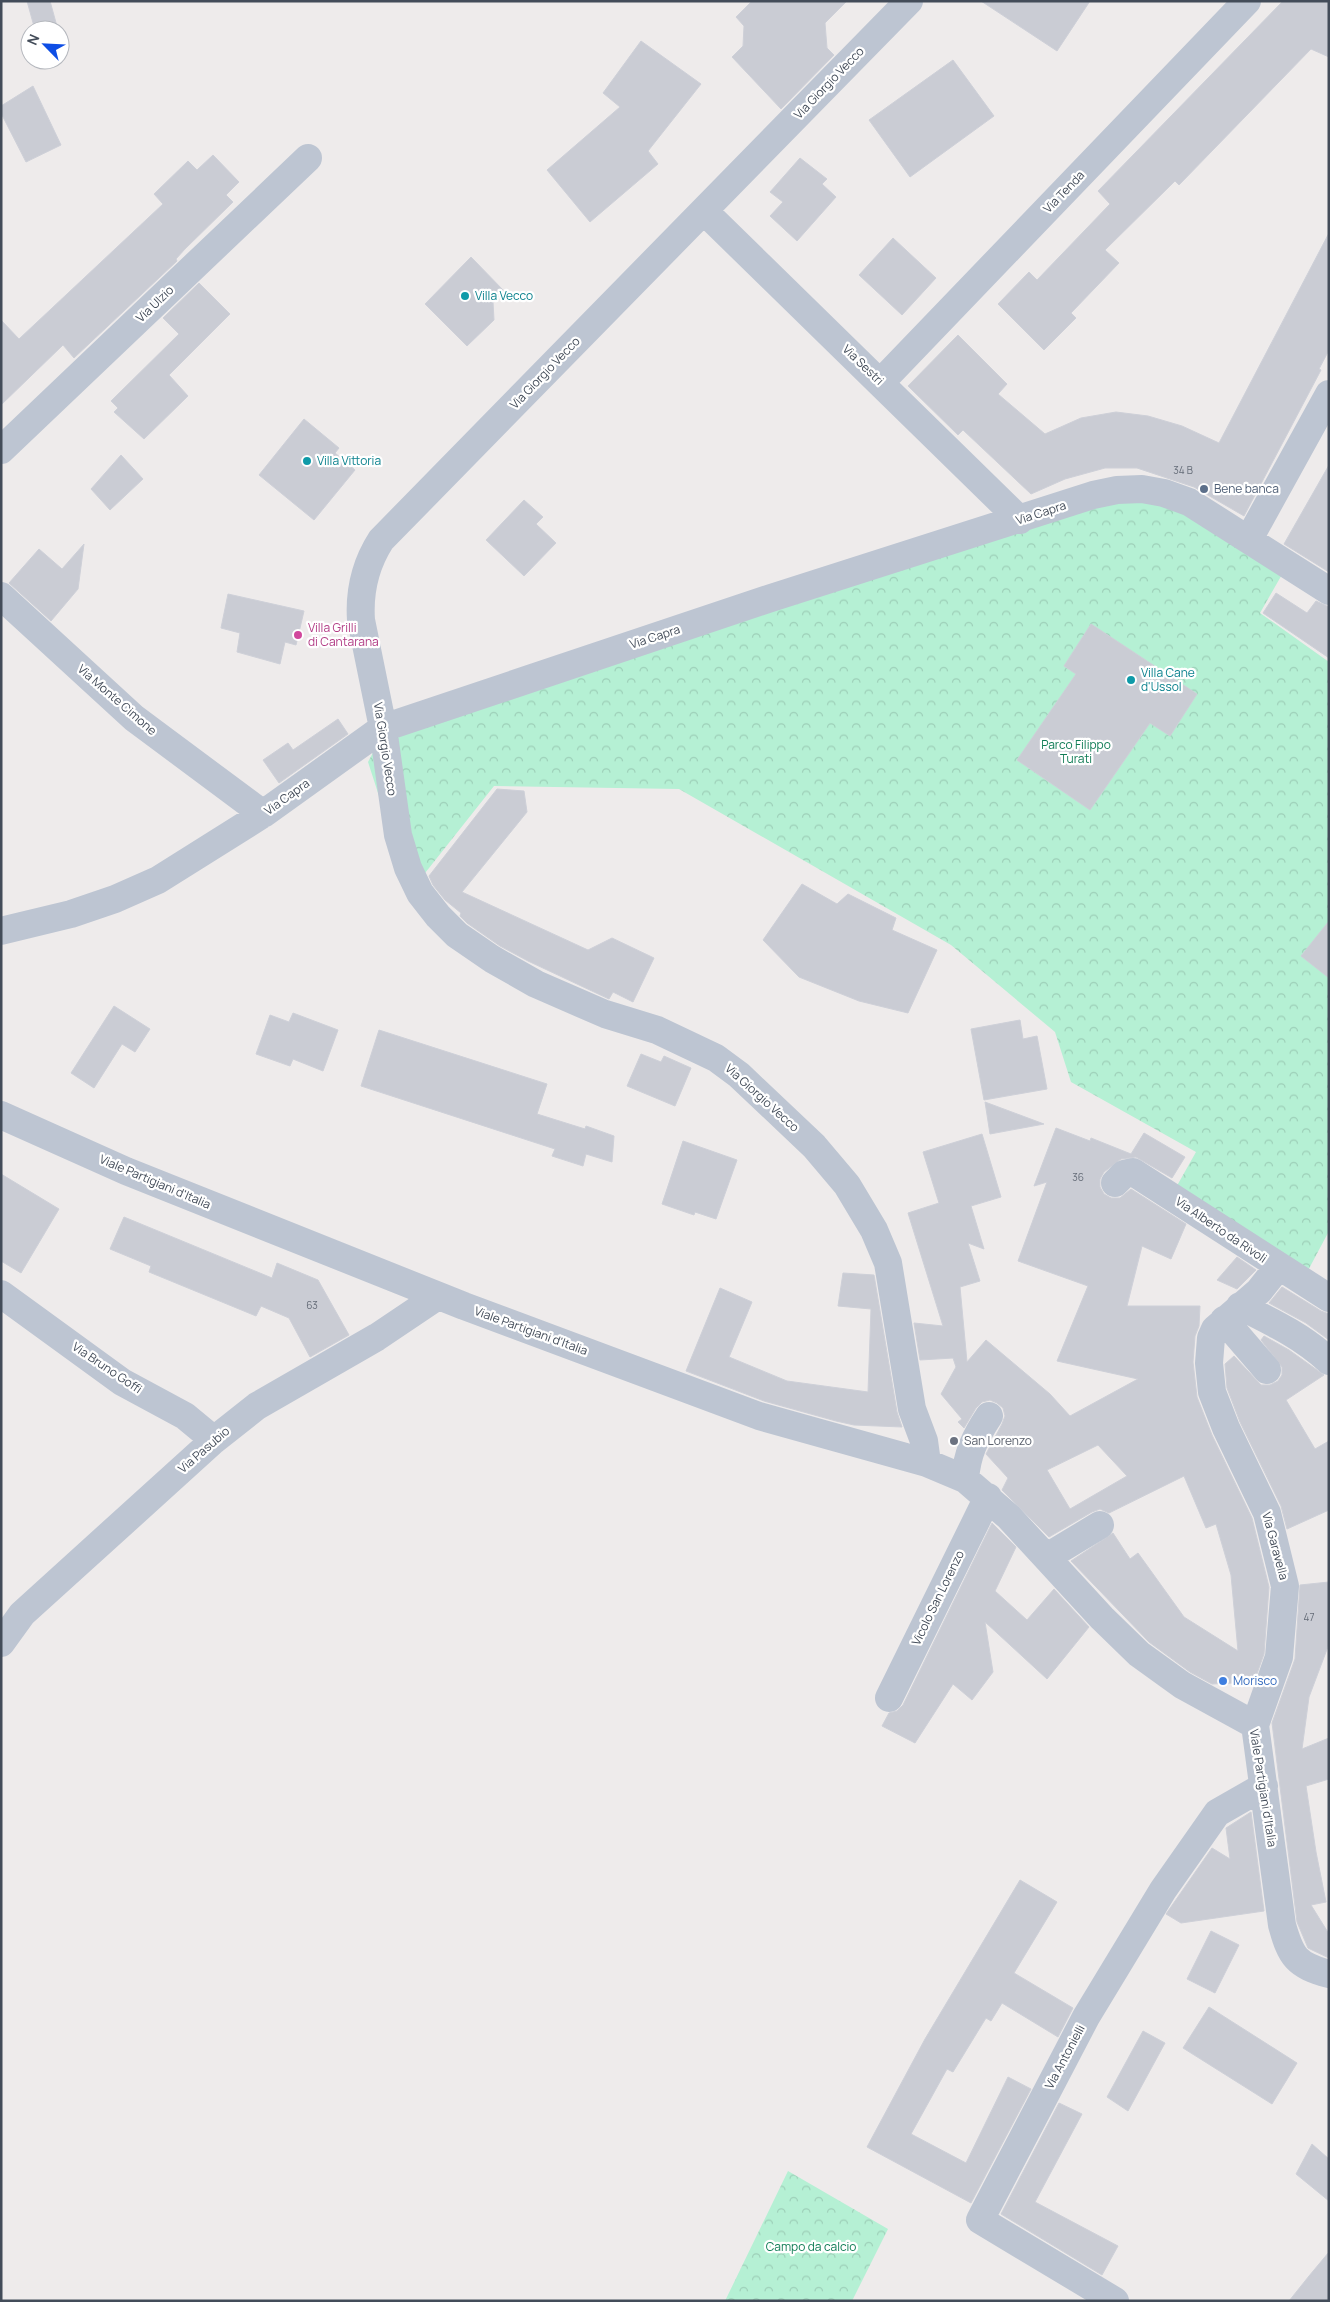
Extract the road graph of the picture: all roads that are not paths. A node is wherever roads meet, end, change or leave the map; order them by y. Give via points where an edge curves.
1 (909, 1) edge
2 (1247, 1) edge
3 (308, 158) dead end
4 (704, 211) junction
5 (881, 382) junction
6 (1329, 394) edge
7 (1, 450) edge
8 (1020, 520) junction
9 (1249, 539) junction
10 (1329, 591) edge
11 (1, 596) edge
12 (383, 728) junction
13 (263, 814) junction
14 (1, 931) edge
15 (1, 1114) edge
16 (1115, 1183) dead end
17 (1278, 1268) junction
18 (1, 1294) edge
19 (438, 1296) junction
20 (1329, 1298) edge
21 (1232, 1313) junction
22 (1329, 1360) edge
23 (1267, 1370) dead end
24 (989, 1416) dead end
25 (214, 1440) junction
26 (927, 1463) junction
27 (965, 1479) junction
28 (988, 1497) junction
29 (1100, 1525) dead end
30 (1047, 1557) junction
31 (1, 1643) edge
32 (888, 1698) dead end
33 (1255, 1725) junction
34 (1264, 1786) junction
35 (1329, 1974) edge
36 (1115, 2301) edge

1 - 4 street, Via Giorgio Vecco
2 - 5 street, Via Tenda
3 - 7 street, Via Ulzio
4 - 5 street, Via Sestri
4 - 12 street, Via Giorgio Vecco via 381,540 371,556 361,589 361,620
5 - 8 street, Via Sestri
6 - 9 street
8 - 9 street, Via Capra via 1093,495 1142,489 1189,502
8 - 12 street, Via Capra via 781,595
9 - 10 street, Via Capra
11 - 13 street, Via Monte Cimone via 134,718
12 - 13 street, Via Capra
12 - 26 street, Via Giorgio Vecco via 400,844 408,868 420,892 457,935 536,984 606,1014 657,1030 716,1058 801,1133 847,1185 874,1230 888,1263 912,1408 924,1441
13 - 14 street, Via Capra via 158,880 71,914
15 - 19 street, Viale Partigiani d'Italia via 126,1171
16 - 17 street, Via Alberto da Rivoli via 1124,1174 1133,1172
17 - 20 street, Via Alberto da Rivoli
17 - 21 street, Via Garavella via 1259,1291
18 - 25 street, Via Bruno Goffi via 122,1382 185,1416
19 - 25 street, Via Pasubio via 377,1337 257,1406
19 - 26 street, Viale Partigiani d'Italia via 759,1416
21 - 22 street via 1280,1325
21 - 23 street
21 - 33 street, Via Garavella via 1210,1338 1212,1392 1267,1513 1285,1586 1279,1657
24 - 27 street via 975,1436 967,1458
25 - 31 street, Via Pasubio via 22,1614
26 - 27 street, Viale Partigiani d'Italia
27 - 28 street, Viale Partigiani d'Italia
28 - 30 street, Viale Partigiani d'Italia
28 - 32 street, Vicolo San Lorenzo
29 - 30 street
30 - 33 street, Viale Partigiani d'Italia via 1139,1654 1182,1685
33 - 34 street, Viale Partigiani d'Italia
34 - 35 street, Viale Partigiani d'Italia via 1282,1925 1289,1948 1294,1957
34 - 36 street, Via Antonielli via 1217,1813 1163,1890 1086,2017 980,2220

